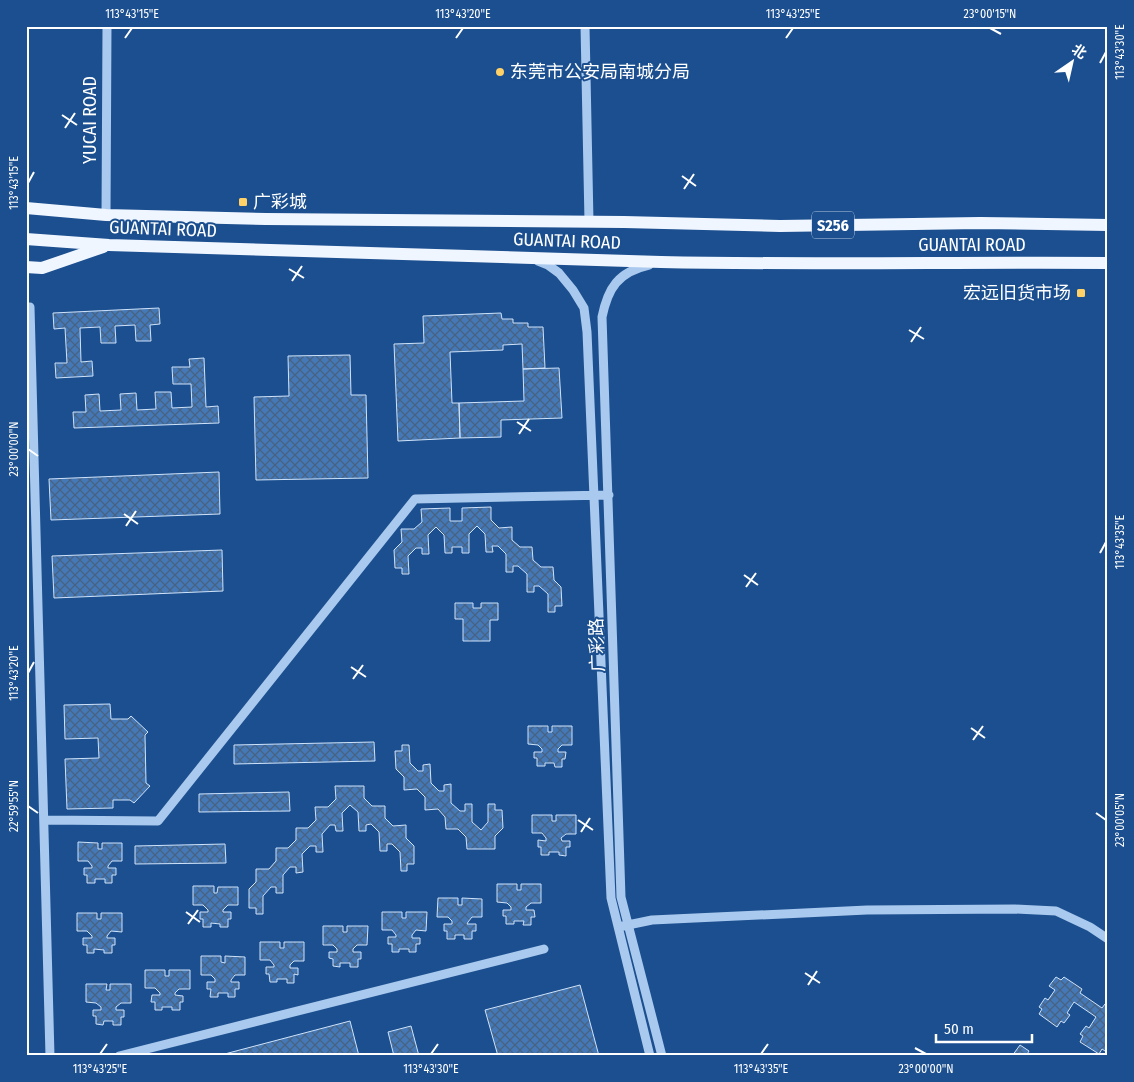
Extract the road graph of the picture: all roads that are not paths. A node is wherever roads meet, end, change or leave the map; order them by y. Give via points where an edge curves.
1 (107, 26) edge
2 (585, 26) edge
3 (26, 208) edge
4 (106, 215) junction
5 (589, 222) junction
6 (1108, 225) edge
7 (26, 239) edge
8 (109, 246) junction
9 (531, 258) junction
10 (661, 262) junction
11 (1108, 263) edge
12 (26, 267) edge
13 (26, 307) edge
14 (609, 495) junction
15 (594, 496) junction
16 (44, 820) junction
17 (628, 924) junction
18 (618, 928) junction
19 (1108, 939) edge
20 (544, 949) dead end
21 (50, 1056) edge
22 (119, 1056) edge
23 (650, 1056) edge
24 (662, 1056) edge

1 - 4 street, YUCAI ROAD
2 - 5 street
3 - 4 main road, GUANTAI ROAD / S256
4 - 5 main road, GUANTAI ROAD / S256
5 - 6 main road, GUANTAI ROAD / S256 via 780,226
7 - 8 main road, GUANTAI ROAD / S256
8 - 9 main road, GUANTAI ROAD / S256
8 - 12 main road via 42,268
9 - 10 main road, GUANTAI ROAD / S256
9 - 15 street, 广彩路 via 560,273 584,308
10 - 11 main road, GUANTAI ROAD / S256
10 - 14 street, 广彩路 via 623,275 605,303 602,317
13 - 16 street via 30,308
14 - 15 street
14 - 17 street, 广彩路 via 622,897
15 - 16 street via 415,499 158,821
15 - 18 street, 广彩路 via 611,898
16 - 21 street
17 - 18 street
17 - 19 street via 652,920 858,910 1015,909 1056,911
17 - 24 street, 广彩路
18 - 23 street, 广彩路
20 - 22 street

